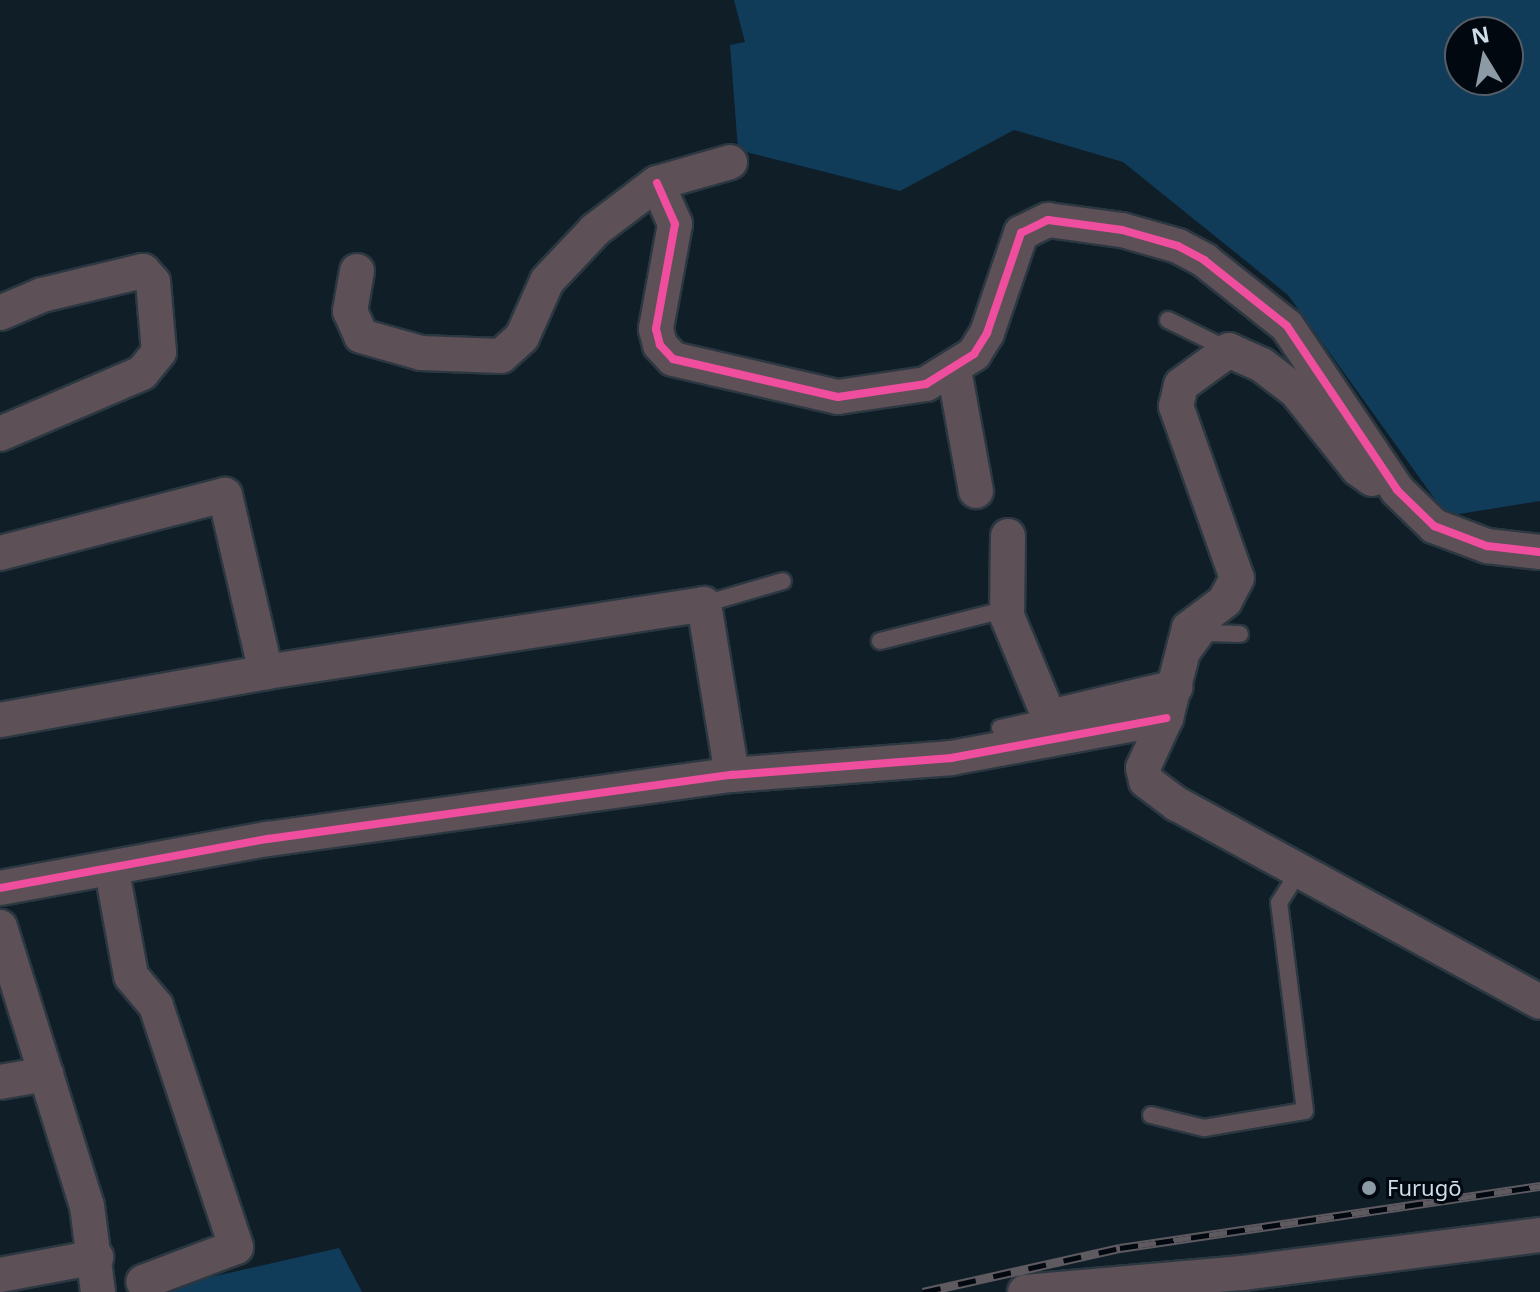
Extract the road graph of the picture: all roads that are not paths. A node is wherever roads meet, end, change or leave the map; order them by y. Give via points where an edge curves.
1 (730, 162) dead end
2 (657, 183) junction
3 (357, 271) dead end
4 (0, 313) edge
5 (1168, 320) dead end
6 (1229, 350) junction
7 (954, 370) junction
8 (0, 434) edge
9 (1397, 490) junction
10 (976, 491) dead end
11 (1008, 536) dead end
12 (1540, 552) edge
13 (0, 553) edge
14 (783, 581) dead end
15 (704, 604) junction
16 (1007, 609) junction
17 (1240, 634) dead end
18 (880, 641) dead end
19 (266, 672) junction
20 (1175, 691) junction
21 (1049, 717) junction
22 (0, 720) edge
23 (1000, 728) dead end
24 (732, 775) junction
25 (112, 871) junction
26 (1299, 871) junction
27 (0, 888) edge
28 (0, 927) edge
29 (1540, 1002) edge
30 (46, 1074) junction
31 (0, 1082) edge
32 (1151, 1115) dead end
33 (1540, 1235) edge
34 (96, 1257) junction
35 (0, 1275) edge
36 (143, 1282) dead end
37 (98, 1292) edge
38 (1025, 1292) edge

1 - 2 street
2 - 3 street via 595,230 547,281 522,337 501,356 421,353 361,336 350,311
2 - 7 street via 675,224 656,329 666,355 838,397 926,384
4 - 8 street via 42,295 143,271 153,282 159,352 142,373
5 - 6 lane
6 - 9 street via 1284,380 1358,469
6 - 20 street via 1188,378 1175,399 1237,578 1225,601 1189,628
7 - 9 street via 974,354 987,333 1021,233 1048,220 1122,230 1178,246 1204,260 1287,326
7 - 10 street
9 - 12 street via 1415,511 1455,537
11 - 16 street
13 - 19 street via 225,495
14 - 15 lane
15 - 19 street
15 - 24 street
16 - 18 lane
16 - 21 street
17 - 20 lane via 1208,633
19 - 22 street
20 - 21 street
20 - 24 street via 951,758
20 - 26 street via 1143,768 1154,790
21 - 23 lane
24 - 25 street via 283,836
25 - 27 street
25 - 36 street via 131,976 156,1006 236,1247
26 - 29 street
26 - 32 lane via 1279,903 1305,1111 1204,1128
28 - 30 street
30 - 31 street
30 - 34 street via 87,1206
33 - 38 street via 1243,1273
34 - 35 street
34 - 37 street

